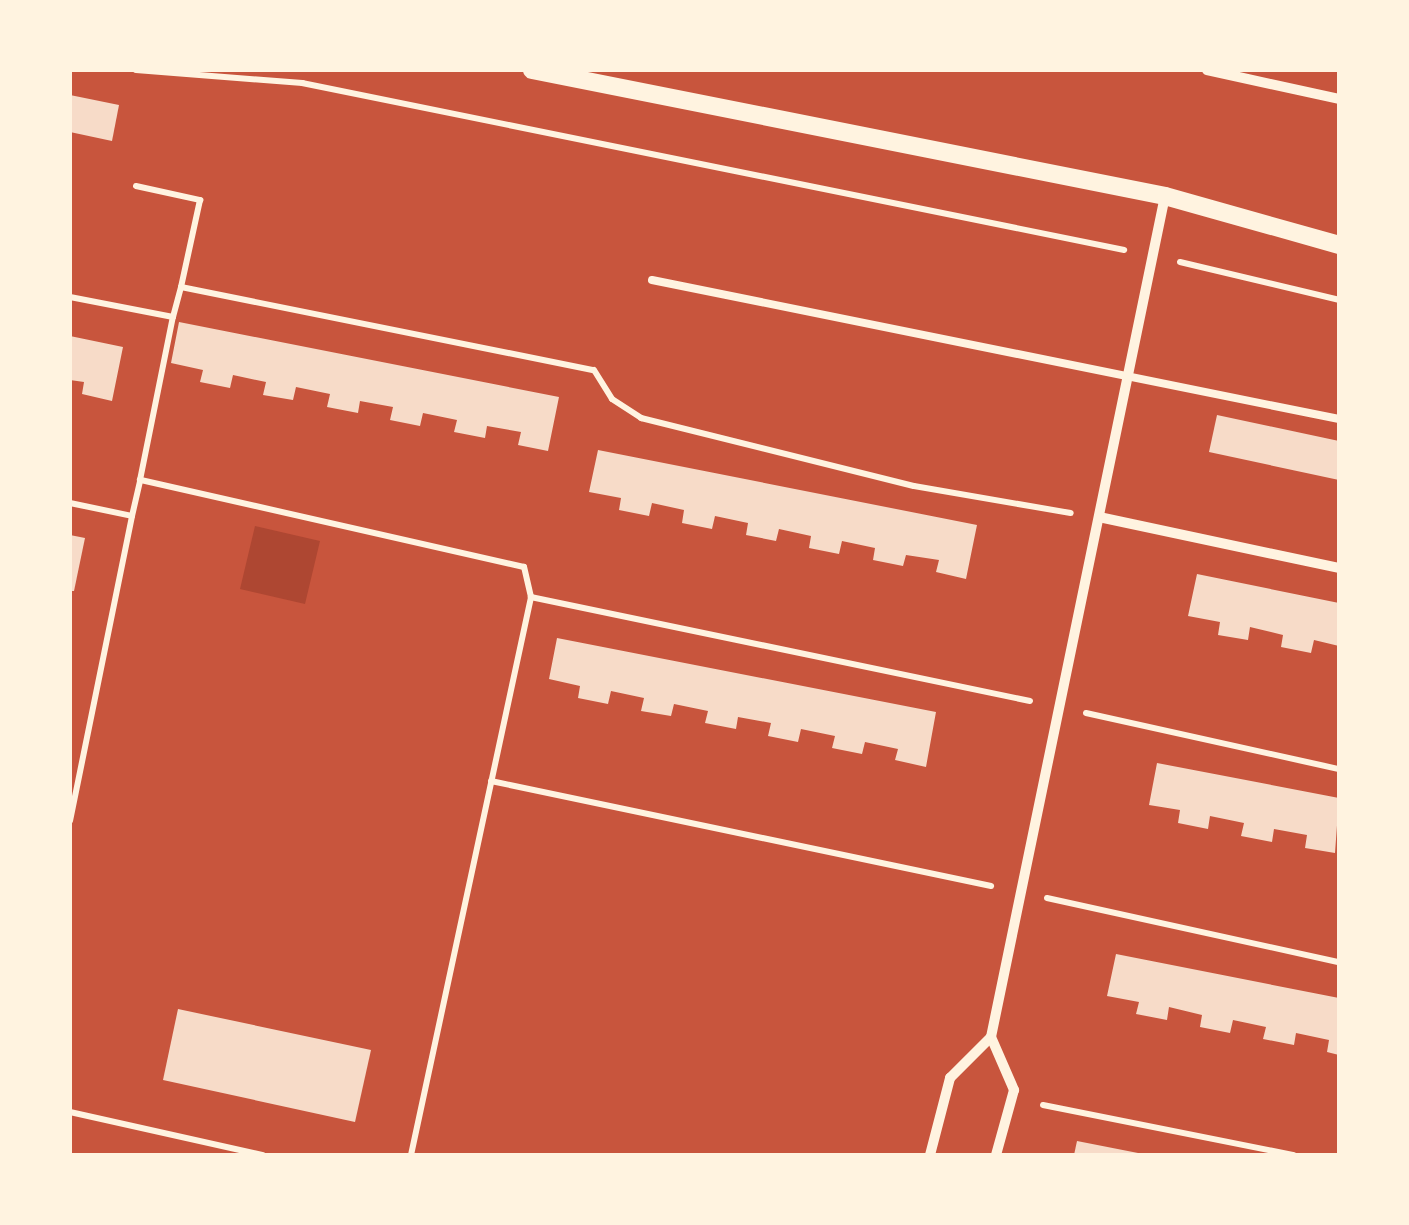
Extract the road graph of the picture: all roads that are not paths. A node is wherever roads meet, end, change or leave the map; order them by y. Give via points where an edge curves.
1 (532, 70) edge
2 (1206, 70) edge
3 (1339, 99) edge
4 (1165, 196) junction
5 (1339, 244) edge
6 (652, 280) dead end
7 (1128, 374) junction
8 (1339, 418) edge
9 (1099, 518) junction
10 (1339, 568) edge
11 (991, 1037) junction
12 (930, 1155) edge
13 (996, 1155) edge

1 - 4 street
2 - 3 street
4 - 5 street
4 - 7 street
6 - 7 lane
7 - 8 lane
7 - 9 street
9 - 10 street
9 - 11 street
11 - 12 street via 950,1078
11 - 13 street via 1012,1099

